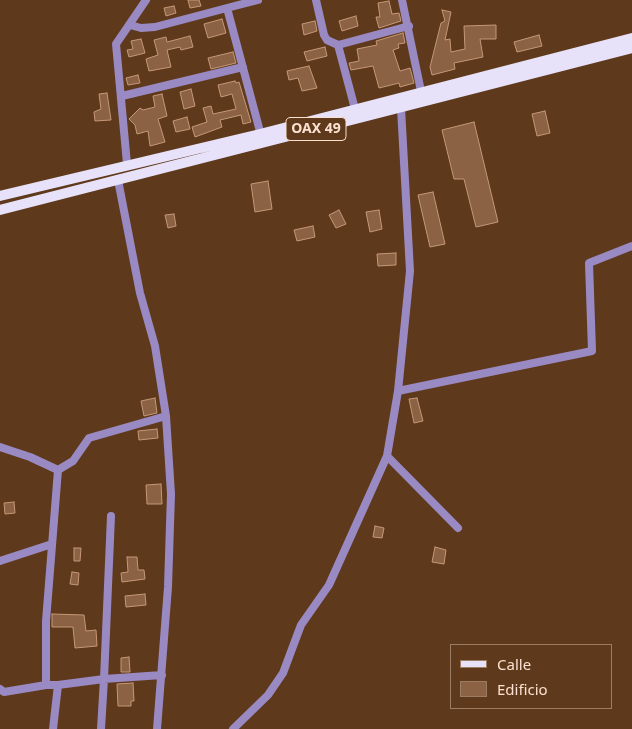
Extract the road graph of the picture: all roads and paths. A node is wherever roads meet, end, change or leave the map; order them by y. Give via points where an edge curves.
1 (146, 0) edge
2 (258, 0) edge
3 (316, 0) edge
4 (402, 0) edge
5 (227, 8) junction
6 (130, 25) junction
7 (409, 26) junction
8 (632, 38) edge
9 (338, 45) junction
10 (632, 48) edge
11 (242, 67) junction
12 (122, 96) junction
13 (422, 97) junction
14 (401, 108) junction
15 (355, 109) junction
16 (262, 138) junction
17 (127, 164) junction
18 (118, 180) junction
19 (46, 184) junction
20 (0, 196) edge
21 (49, 197) junction
22 (0, 207) edge
23 (632, 246) edge
24 (398, 391) junction
25 (166, 416) junction
26 (0, 447) edge
27 (387, 456) junction
28 (58, 470) junction
29 (111, 516) dead end
30 (458, 528) dead end
31 (52, 544) junction
32 (0, 561) edge
33 (162, 675) junction
34 (104, 679) junction
35 (46, 685) junction
36 (58, 685) junction
37 (0, 689) edge
38 (54, 729) edge
39 (101, 729) edge
40 (157, 729) edge
41 (233, 729) edge

1 - 6 street
2 - 5 street
3 - 9 street via 324,35
4 - 7 street
5 - 6 street via 155,27
5 - 11 street
6 - 12 street via 116,44
7 - 9 street
7 - 13 street
8 - 13 main road, OAX 49
9 - 15 street
10 - 13 main road, OAX 49
11 - 12 street
11 - 16 street
12 - 17 street
13 - 14 main road, OAX 49
13 - 15 main road, OAX 49
14 - 16 main road, OAX 49
14 - 24 street via 410,270
15 - 16 main road, OAX 49
16 - 17 main road, OAX 49
16 - 18 main road, OAX 49
17 - 19 main road, OAX 49
18 - 21 main road, OAX 49
18 - 25 street via 140,293 155,346
19 - 20 main road, OAX 49
19 - 21 main road
21 - 22 main road, OAX 49
23 - 24 street via 590,263 592,351
24 - 27 street
25 - 28 street via 89,438 73,460
25 - 33 street via 171,494
26 - 28 street
27 - 30 street
27 - 41 street via 329,585 300,625 283,672 268,695
28 - 31 street
29 - 34 street
31 - 32 street
31 - 35 street via 46,622
33 - 34 street
33 - 40 street
34 - 36 street
34 - 39 street
35 - 36 street
35 - 37 street via 4,692
36 - 38 street

